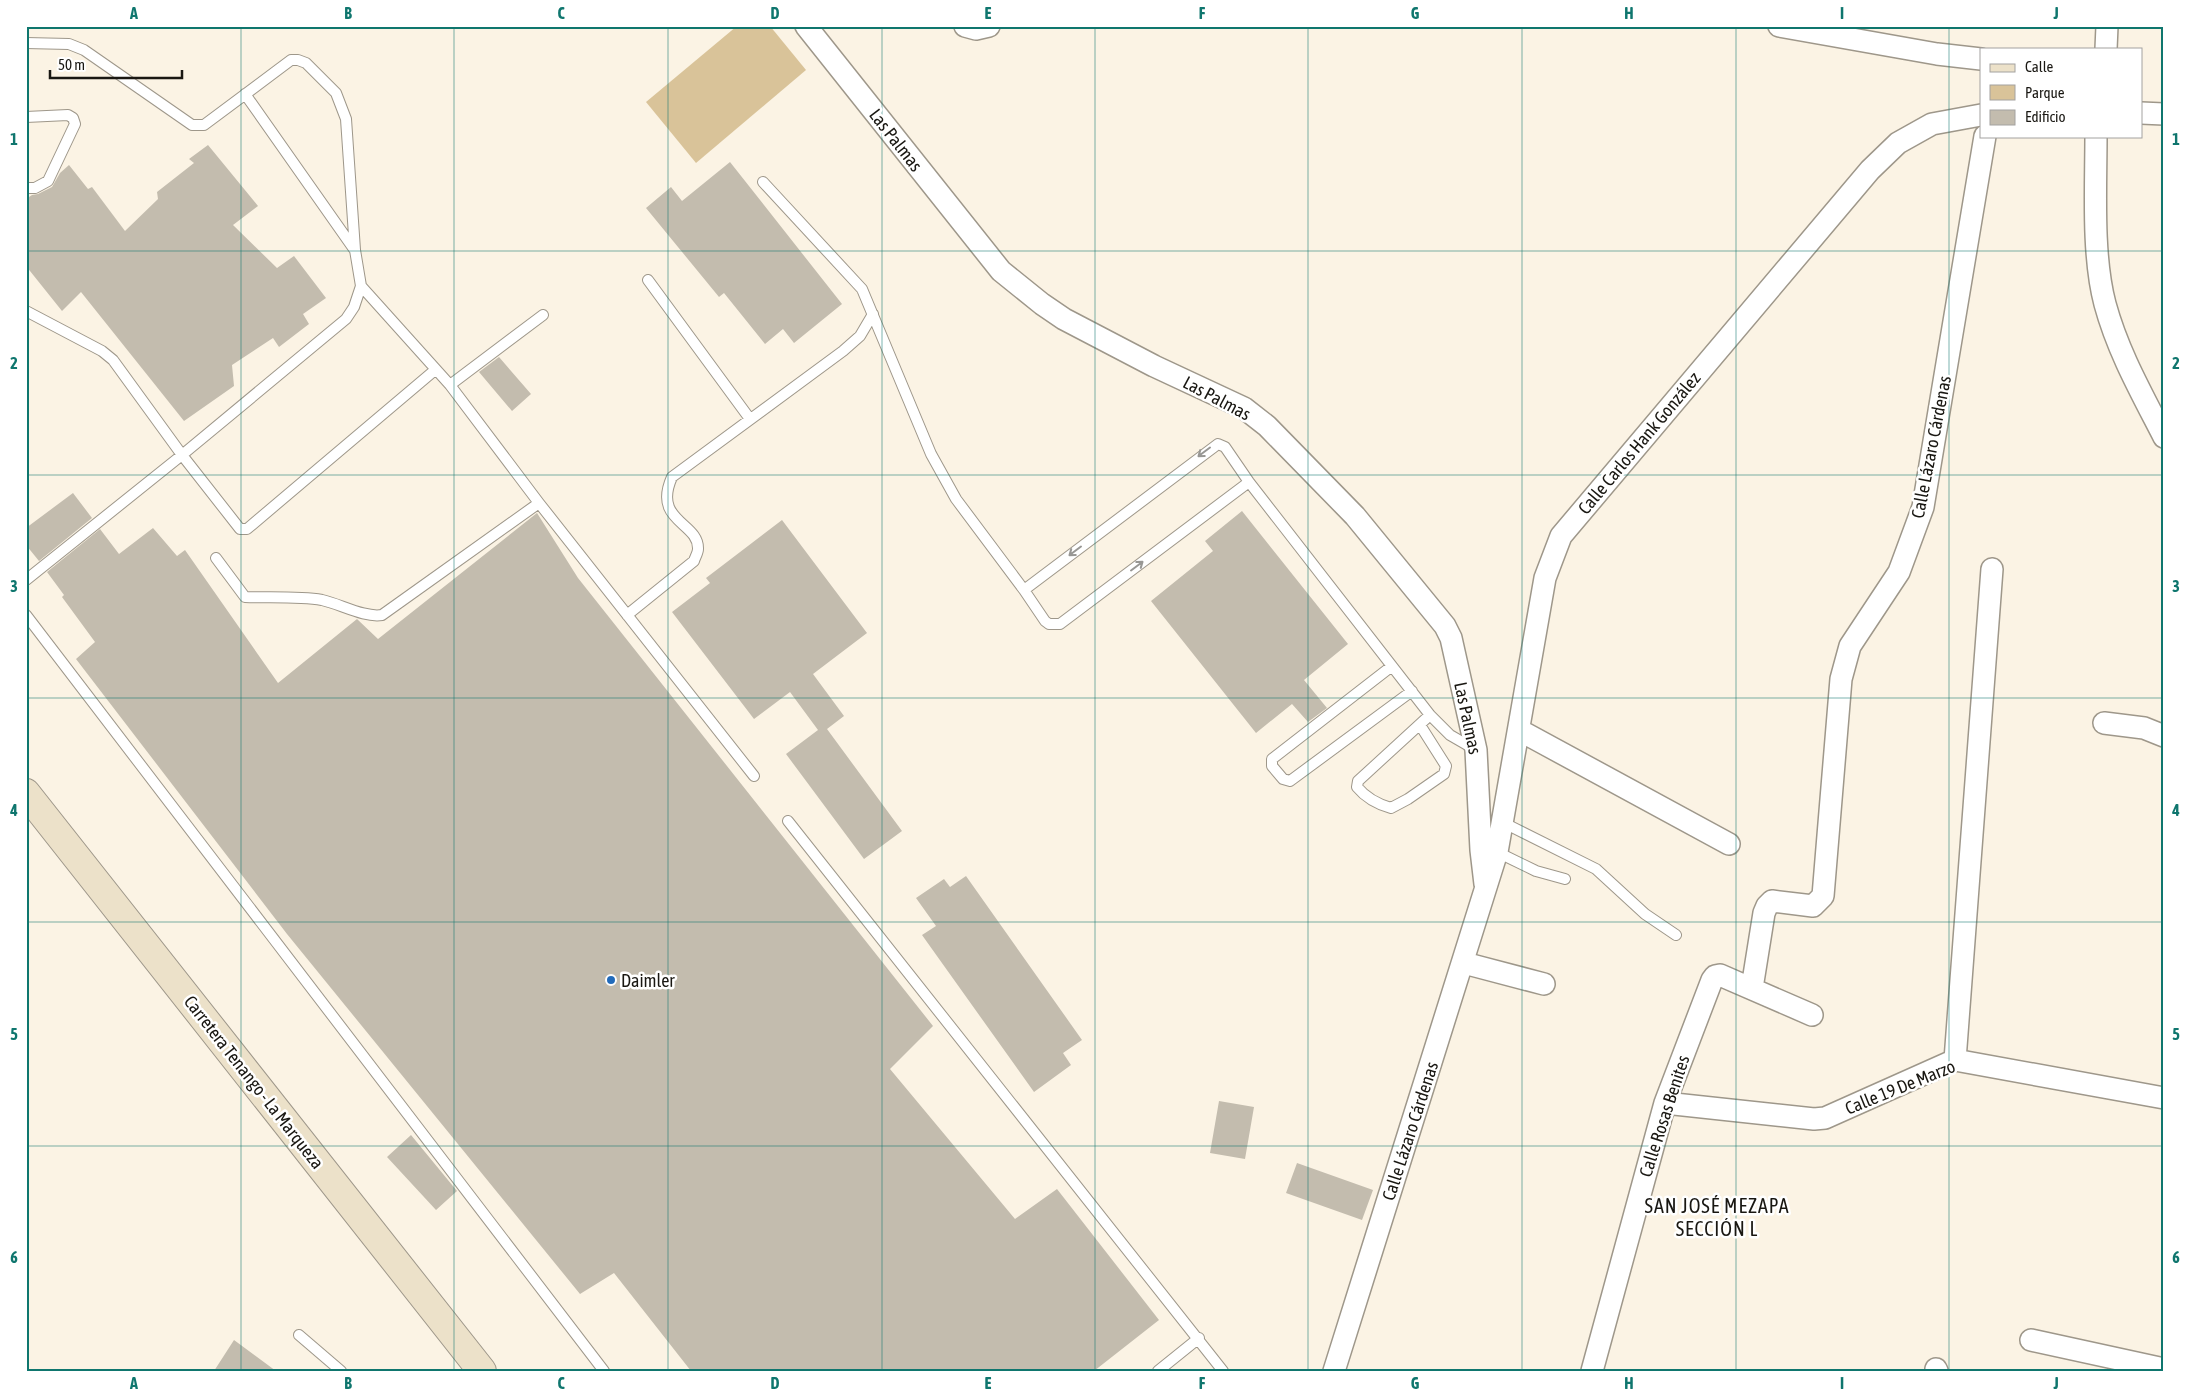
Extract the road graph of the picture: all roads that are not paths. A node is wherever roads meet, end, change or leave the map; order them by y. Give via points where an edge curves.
1 (806, 26) edge
2 (965, 26) edge
3 (989, 26) edge
4 (1779, 26) edge
5 (2108, 26) edge
6 (26, 43) edge
7 (2106, 48) edge
8 (1980, 59) edge
9 (245, 94) junction
10 (2142, 113) edge
11 (2164, 114) edge
12 (1980, 115) edge
13 (26, 117) edge
14 (1985, 138) edge
15 (2096, 138) edge
16 (763, 182) dead end
17 (26, 188) edge
18 (355, 250) junction
19 (648, 280) dead end
20 (361, 286) junction
21 (26, 311) edge
22 (873, 314) junction
23 (543, 315) dead end
24 (435, 370) junction
25 (450, 385) junction
26 (750, 419) junction
27 (2164, 437) edge
28 (182, 455) junction
29 (1249, 482) junction
30 (539, 503) junction
31 (216, 558) dead end
32 (1992, 569) dead end
33 (26, 580) edge
34 (1024, 590) junction
35 (26, 614) edge
36 (627, 615) junction
37 (1392, 666) junction
38 (1412, 691) junction
39 (1430, 715) junction
40 (2104, 723) dead end
41 (1420, 725) junction
42 (1519, 730) junction
43 (2164, 736) edge
44 (1476, 750) junction
45 (754, 776) dead end
46 (26, 793) edge
47 (788, 820) dead end
48 (1504, 823) junction
49 (1729, 844) dead end
50 (1497, 852) junction
51 (1564, 879) dead end
52 (1486, 891) junction
53 (1676, 935) dead end
54 (1464, 963) junction
55 (1544, 984) dead end
56 (1752, 988) junction
57 (1812, 1015) dead end
58 (1955, 1060) junction
59 (2164, 1098) edge
60 (1664, 1103) junction
61 (299, 1335) dead end
62 (1199, 1338) junction
63 (2031, 1340) dead end
64 (2164, 1369) edge
65 (341, 1371) edge
66 (482, 1371) edge
67 (604, 1371) edge
68 (1158, 1371) edge
69 (1222, 1371) edge
70 (1334, 1371) edge
71 (1592, 1371) edge

1 - 44 street, Las Palmas via 1001,271 1064,319 1244,408 1267,426 1354,516 1448,632
2 - 3 street via 976,29
4 - 8 street
5 - 7 street
6 - 9 lane via 69,44 84,50 192,125 204,125
9 - 18 lane
9 - 18 lane via 294,60 306,63 336,93 346,119
10 - 11 street
12 - 42 street, Calle Carlos Hank González via 1932,124 1898,143 1870,170 1560,536 1545,578
13 - 17 lane via 68,115 75,124 48,181 35,188
14 - 56 street, Calle Lázaro Cárdenas via 1923,507 1899,572 1850,646 1840,678 1823,896 1814,906 1772,902 1767,906
15 - 27 street via 2097,246 2105,303 2124,360
16 - 22 lane via 862,288
18 - 20 lane
19 - 26 lane
20 - 24 lane
20 - 28 lane via 346,319
21 - 28 lane via 113,360
22 - 26 lane via 860,336 843,351
22 - 34 lane via 931,454 956,499
23 - 25 lane
24 - 25 lane
24 - 28 lane via 247,529 237,527
25 - 30 lane
26 - 36 lane via 672,477 667,497 669,510 695,539 698,550 694,560
28 - 33 lane
34 -> 29 lane via 1045,621 1060,624
29 -> 34 lane via 1225,447 1214,445
29 - 37 lane
30 - 31 lane via 382,615 366,615 315,599 245,597
30 - 36 lane
32 - 58 street
35 - 67 lane
36 - 45 lane
37 - 38 lane
37 - 38 lane via 1272,758 1272,766 1283,779 1290,780
38 - 39 lane
39 - 41 lane
39 - 44 lane via 1450,735
40 - 43 street via 2144,728
41 - 41 lane via 1446,766 1444,774 1391,808 1365,796 1357,787 1358,780
42 - 48 street, Calle Carlos Hank González
42 - 49 street
44 - 52 street, Las Palmas
46 - 66 main road, Carretera Tenango - La Marqueza
47 - 62 lane
48 - 50 street, Calle Carlos Hank González
48 - 53 lane via 1596,869 1645,914
50 - 51 lane via 1536,871
50 - 52 street, Calle Carlos Hank González
52 - 54 street, Calle Lázaro Cárdenas
54 - 55 street
54 - 70 street, Calle Lázaro Cárdenas
56 - 57 street
56 - 60 street, Calle Rosas Benites via 1720,975 1712,980
58 - 59 street, Calle 19 De Marzo
58 - 60 street, Calle 19 De Marzo via 1825,1118
60 - 71 street, Calle Rosas Benites
61 - 65 lane
62 - 68 lane
62 - 69 lane
63 - 64 street

